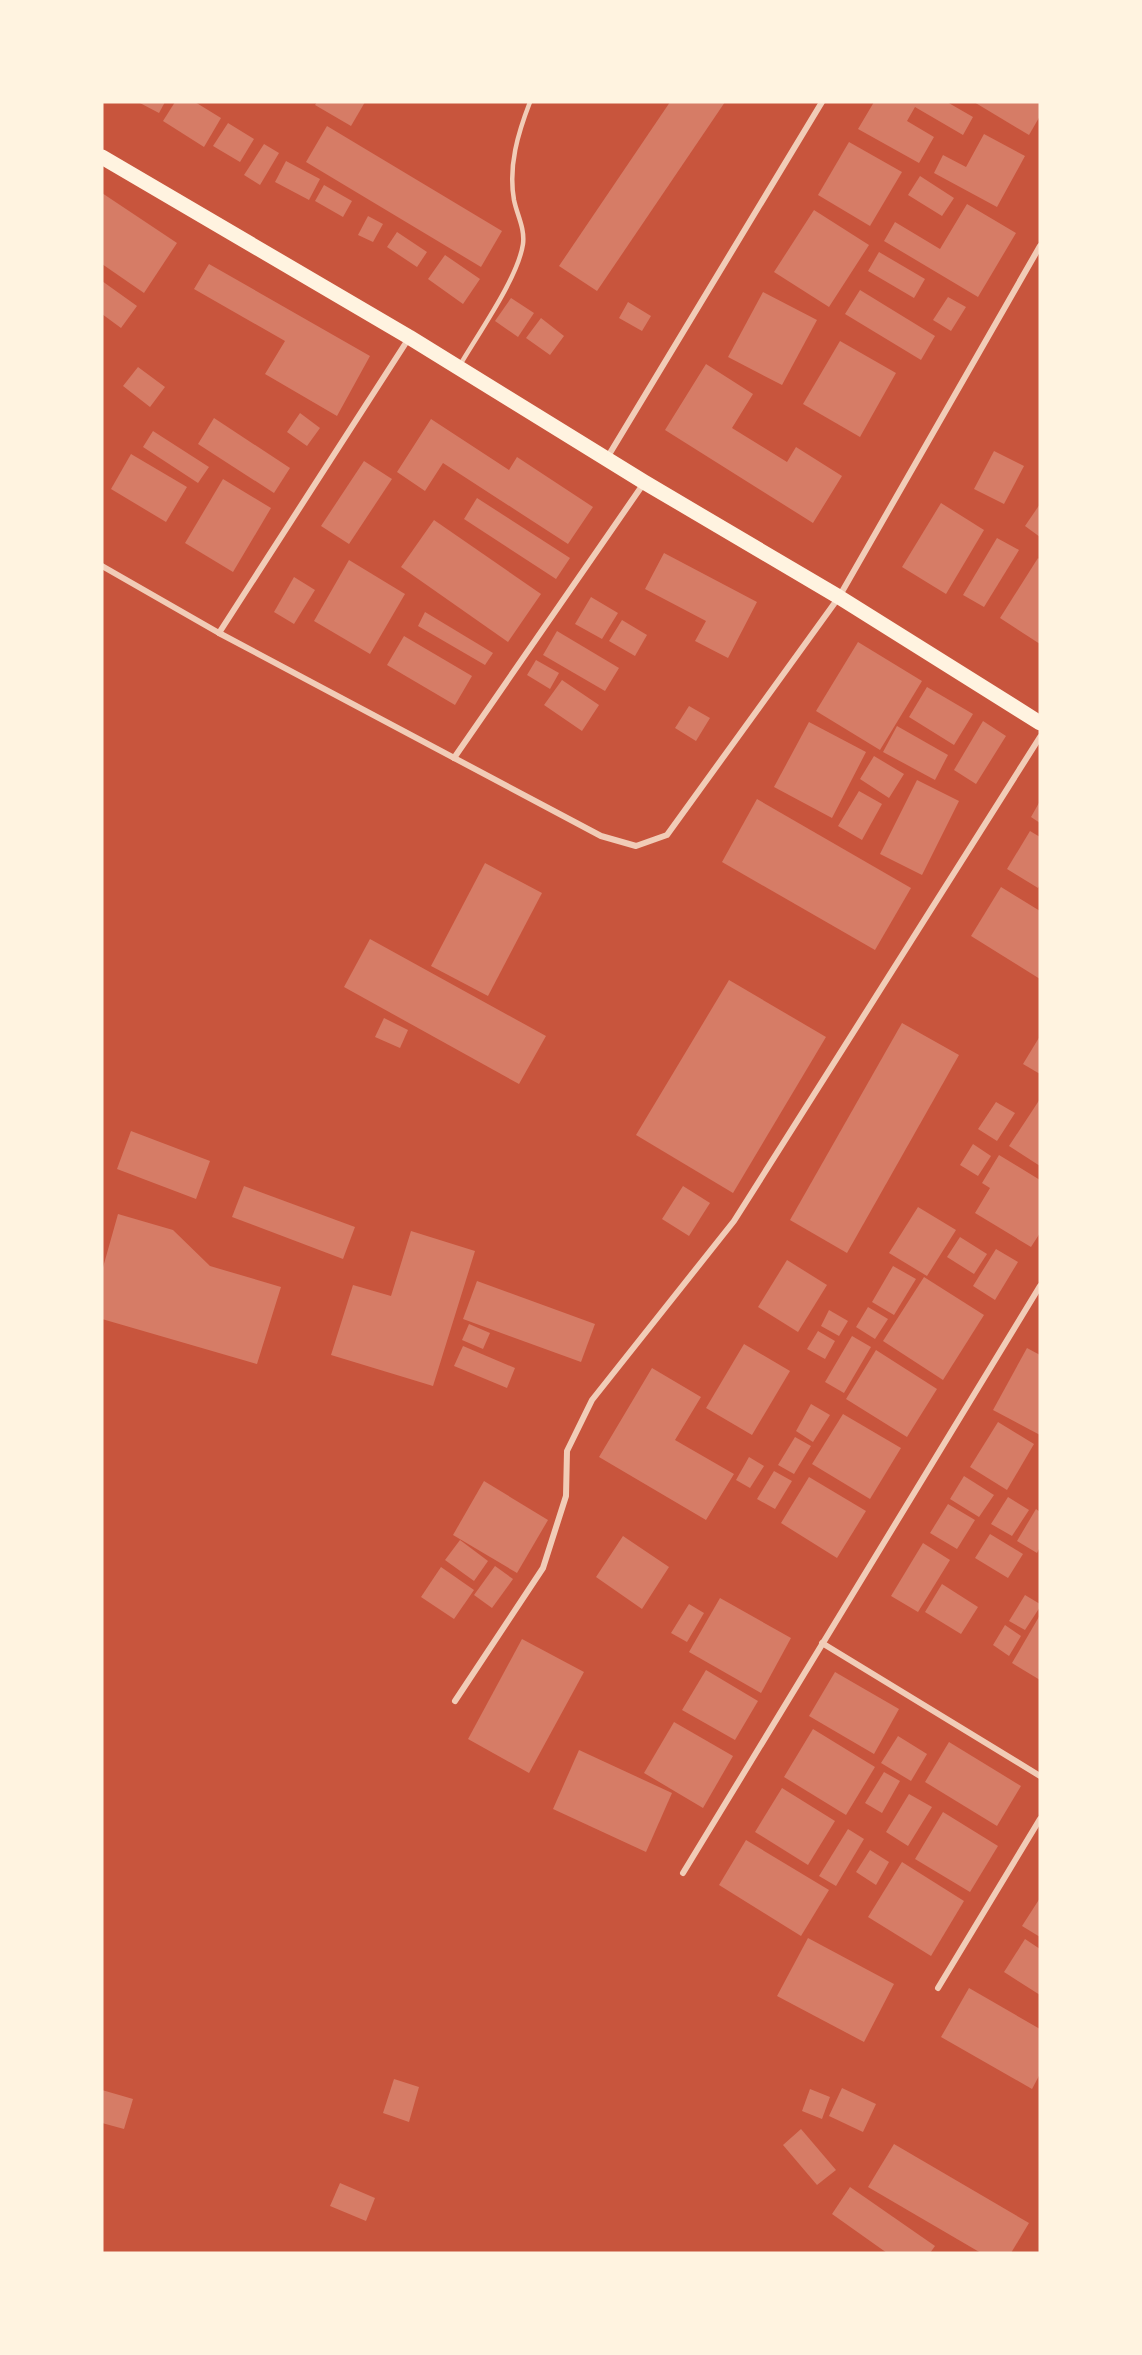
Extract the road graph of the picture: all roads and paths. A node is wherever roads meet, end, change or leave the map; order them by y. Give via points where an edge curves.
1 (530, 102) edge
2 (822, 102) edge
3 (102, 157) edge
4 (1040, 246) edge
5 (409, 337) junction
6 (459, 368) junction
7 (607, 459) junction
8 (644, 482) junction
9 (102, 566) edge
10 (839, 597) junction
11 (219, 633) junction
12 (1040, 723) edge
13 (1040, 737) edge
14 (454, 758) junction
15 (1040, 1286) edge
16 (822, 1643) junction
17 (455, 1701) dead end
18 (1040, 1776) edge
19 (1040, 1819) edge
20 (683, 1873) dead end
21 (938, 1988) dead end

1 - 6 lane via 519,129 511,178 523,243 515,271
2 - 7 street
3 - 5 main road
4 - 10 street
5 - 6 main road
5 - 11 street
6 - 7 main road
7 - 8 main road
8 - 10 main road
8 - 14 street
9 - 11 street
10 - 12 main road
10 - 14 street via 667,835 636,846 601,836
11 - 14 street
13 - 17 street via 734,1221 592,1401 567,1451 566,1496 543,1568
15 - 16 street
16 - 18 street
16 - 20 street
19 - 21 street

